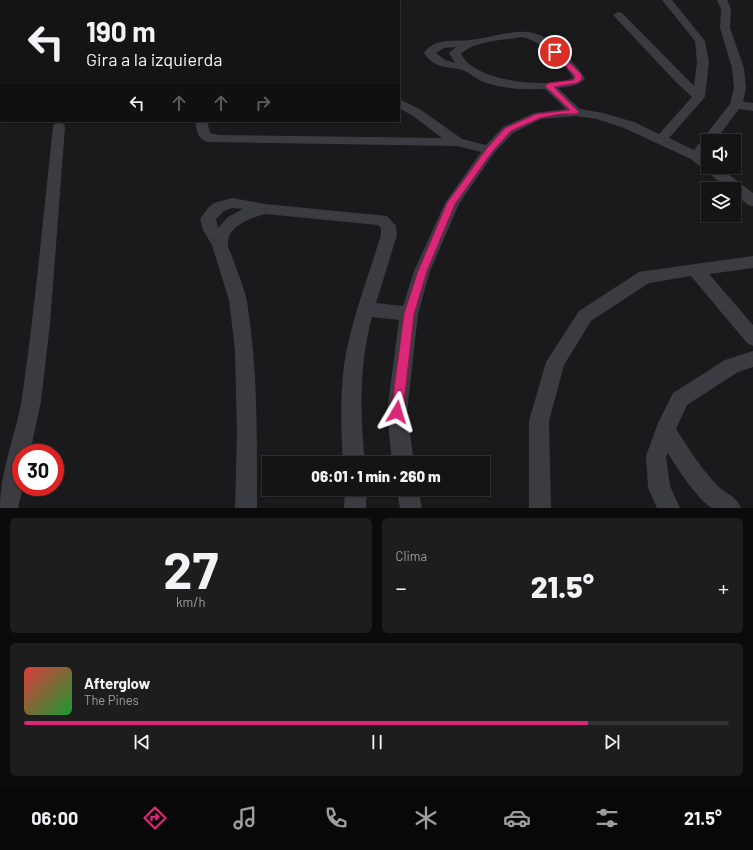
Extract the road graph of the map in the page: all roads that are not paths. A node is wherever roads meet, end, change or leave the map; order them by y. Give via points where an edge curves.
1 (668, 0) edge
2 (722, 0) edge
3 (618, 15) dead end
4 (469, 43) junction
5 (464, 67) junction
6 (549, 86) junction
7 (699, 97) junction
8 (400, 104) edge
9 (736, 105) junction
10 (753, 107) edge
11 (576, 112) junction
12 (201, 122) edge
13 (60, 127) dead end
14 (660, 140) junction
15 (457, 142) junction
16 (489, 150) junction
17 (696, 156) junction
18 (701, 160) edge
19 (719, 174) edge
20 (753, 202) edge
21 (753, 262) edge
22 (695, 268) junction
23 (366, 309) junction
24 (409, 314) junction
25 (753, 338) edge
26 (753, 359) edge
27 (665, 430) junction
28 (353, 456) edge
29 (402, 456) edge
30 (356, 496) edge
31 (408, 496) edge
32 (7, 508) edge
33 (246, 508) edge
34 (355, 508) edge
35 (411, 508) edge
36 (540, 508) edge
37 (670, 508) edge
38 (730, 508) edge

1 - 7 street via 700,41 703,62
2 - 9 street via 726,9 725,28 738,68 740,88
3 - 7 street
4 - 5 street via 459,48 455,54
4 - 5 street via 441,45 433,48 430,53 443,64
4 - 6 street via 520,34 529,34 544,40 579,79 575,82
5 - 6 street via 500,83
6 - 11 street
7 - 14 street
8 - 15 street
9 - 10 street
9 - 17 street
11 - 14 street via 629,125
11 - 16 street via 538,116 508,130
12 - 15 street via 204,134 208,138 219,139
13 - 32 street via 31,401
14 - 17 street
15 - 16 street
16 - 24 street via 452,203 422,271
17 - 18 street
19 - 20 street
21 - 22 street
22 - 25 street
22 - 36 street via 645,277 585,316 555,362 540,421
23 - 24 street
23 - 28 street via 356,351 350,417
23 - 33 street via 389,235 388,226 382,220 265,209 248,213 233,221 224,232 220,244 238,300 244,350
24 - 29 street via 397,412
26 - 27 street via 732,366 680,399
27 - 37 street via 656,456 659,488
27 - 38 street via 685,462 712,495
30 - 34 street
31 - 35 street

